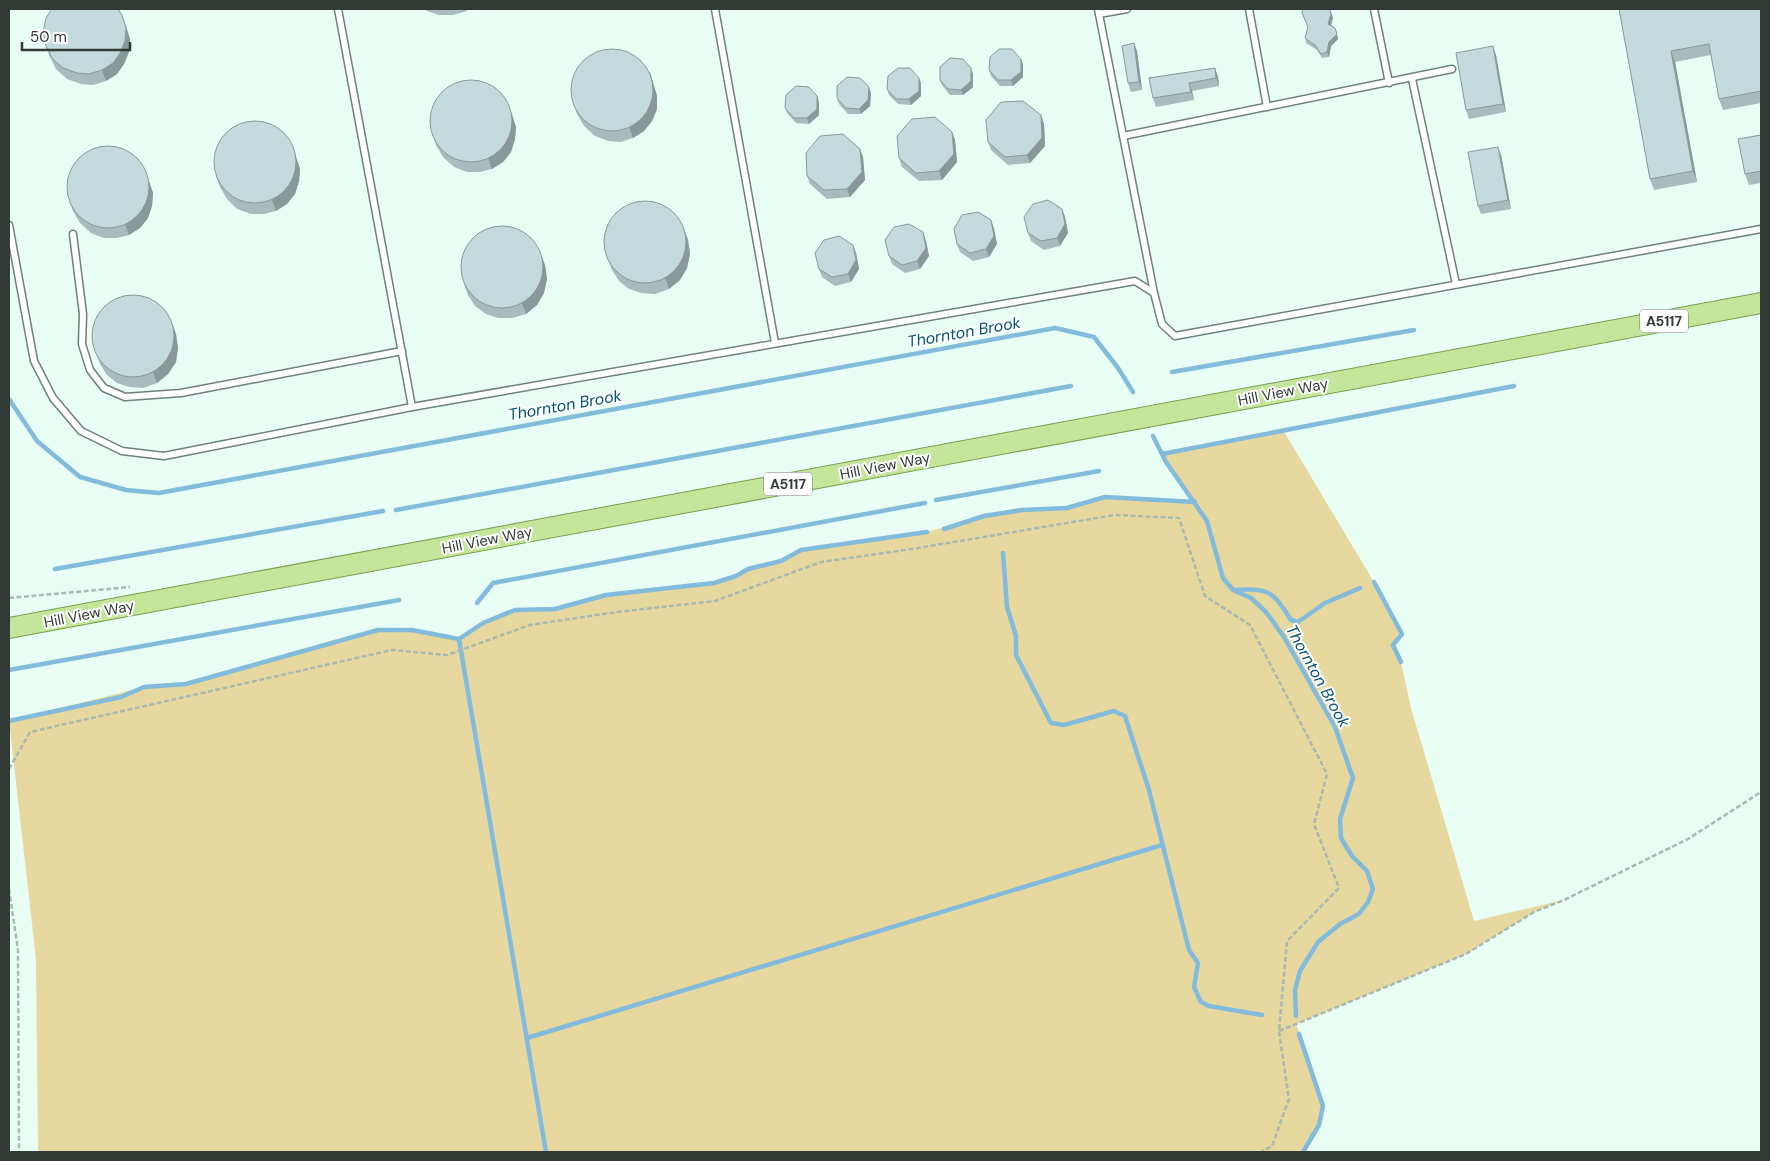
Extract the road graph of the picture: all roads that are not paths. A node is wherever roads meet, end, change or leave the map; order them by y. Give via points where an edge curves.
1 (338, 9) edge
2 (715, 9) edge
3 (1127, 9) edge
4 (1249, 9) edge
5 (1374, 9) edge
6 (1099, 12) edge
7 (1452, 69) dead end
8 (1412, 79) junction
9 (1389, 83) junction
10 (1267, 107) junction
11 (1123, 136) junction
12 (9, 225) edge
13 (1761, 229) edge
14 (73, 234) dead end
15 (1456, 284) junction
16 (1154, 293) junction
17 (1761, 303) edge
18 (775, 343) junction
19 (402, 351) junction
20 (412, 407) junction
21 (9, 628) edge

1 - 19 lane
2 - 18 lane
3 - 6 lane
4 - 10 lane
5 - 9 lane
6 - 11 lane
7 - 8 lane
8 - 9 lane
8 - 15 lane
9 - 10 lane
10 - 11 lane
11 - 16 lane
12 - 20 lane via 34,361 49,390 80,430 122,451 164,456
13 - 15 lane
14 - 19 lane via 83,314 82,344 90,370 104,388 125,397 181,393
15 - 16 lane via 1176,336 1162,324
16 - 18 lane via 1134,281
17 - 21 main road, Hill View Way / A5117
18 - 20 lane
19 - 20 lane

